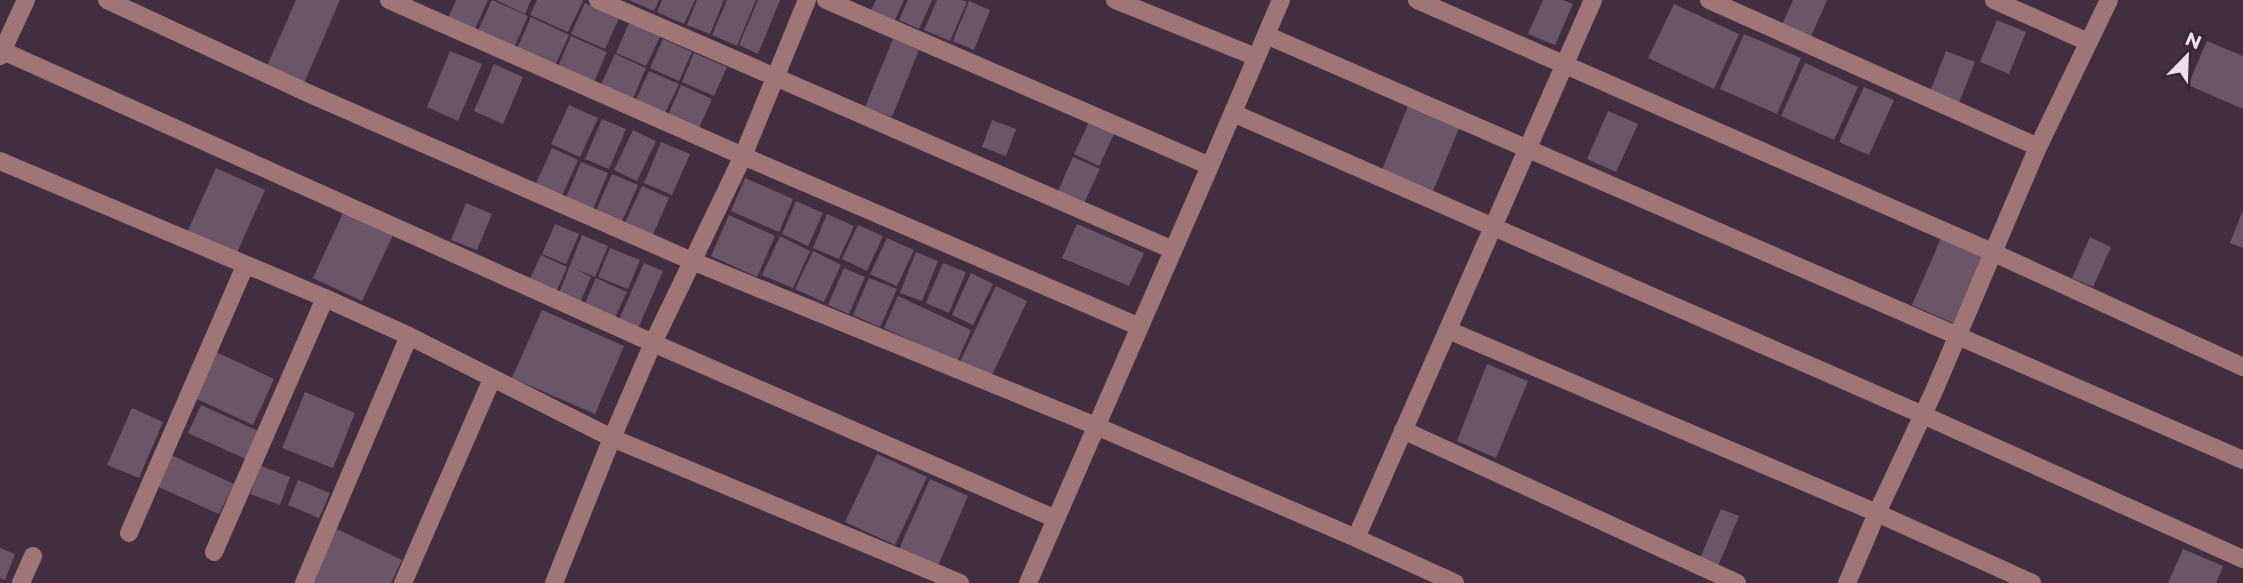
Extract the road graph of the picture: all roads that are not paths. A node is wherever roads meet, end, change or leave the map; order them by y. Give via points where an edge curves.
1 (26, 0) edge
2 (107, 0) edge
3 (389, 0) edge
4 (598, 0) edge
5 (807, 0) edge
6 (826, 0) edge
7 (1115, 0) edge
8 (1281, 0) edge
9 (1417, 0) edge
10 (1593, 0) edge
11 (1709, 0) edge
12 (1994, 0) edge
13 (2109, 0) edge
14 (1266, 36) junction
15 (2088, 42) junction
16 (1, 54) edge
17 (1256, 57) junction
18 (1564, 65) junction
19 (776, 78) junction
20 (1233, 113) junction
21 (2038, 147) junction
22 (1526, 148) junction
23 (743, 156) junction
24 (0, 161) edge
25 (1210, 166) junction
26 (1492, 228) junction
27 (1172, 250) junction
28 (1993, 252) junction
29 (692, 261) junction
30 (245, 266) junction
31 (325, 298) junction
32 (1140, 327) junction
33 (1448, 330) junction
34 (1958, 335) junction
35 (409, 336) junction
36 (653, 343) junction
37 (2243, 367) edge
38 (492, 379) junction
39 (1923, 415) junction
40 (1096, 426) junction
41 (1403, 430) junction
42 (612, 438) junction
43 (2243, 460) edge
44 (1877, 513) junction
45 (1056, 519) junction
46 (129, 533) dead end
47 (1356, 538) junction
48 (214, 552) dead end
49 (33, 556) dead end
50 (2243, 559) edge
51 (21, 583) edge
52 (304, 583) edge
53 (403, 583) edge
54 (554, 583) edge
55 (960, 583) edge
56 (1028, 583) edge
57 (1455, 583) edge
58 (1737, 583) edge
59 (1847, 583) edge
60 (2032, 583) edge

1 - 16 street
2 - 29 street
3 - 23 street
4 - 19 street
5 - 19 street
6 - 25 street
7 - 17 street
8 - 14 street
9 - 18 street
10 - 18 street
11 - 21 street
12 - 15 street
13 - 15 street
14 - 17 street
14 - 22 street
15 - 21 street
16 - 36 street
17 - 20 street
18 - 22 street
18 - 28 street
19 - 23 street
19 - 27 street
20 - 25 street
20 - 26 street
21 - 28 street
22 - 26 street
22 - 34 street
23 - 29 street
23 - 32 street
24 - 30 street
25 - 27 street
26 - 33 street
26 - 39 street
27 - 32 street
28 - 34 street
28 - 37 street
29 - 36 street
29 - 40 street
30 - 31 street
30 - 46 street
31 - 35 street
31 - 48 street
32 - 40 street
33 - 41 street
33 - 44 street
34 - 39 street
34 - 43 street
35 - 38 street
35 - 52 street
36 - 42 street
36 - 45 street
38 - 42 street
38 - 53 street
39 - 44 street
39 - 50 street
40 - 45 street
40 - 47 street
41 - 47 street
41 - 58 street
42 - 54 street
42 - 55 street
44 - 59 street
44 - 60 street
45 - 56 street
47 - 57 street
49 - 51 street

